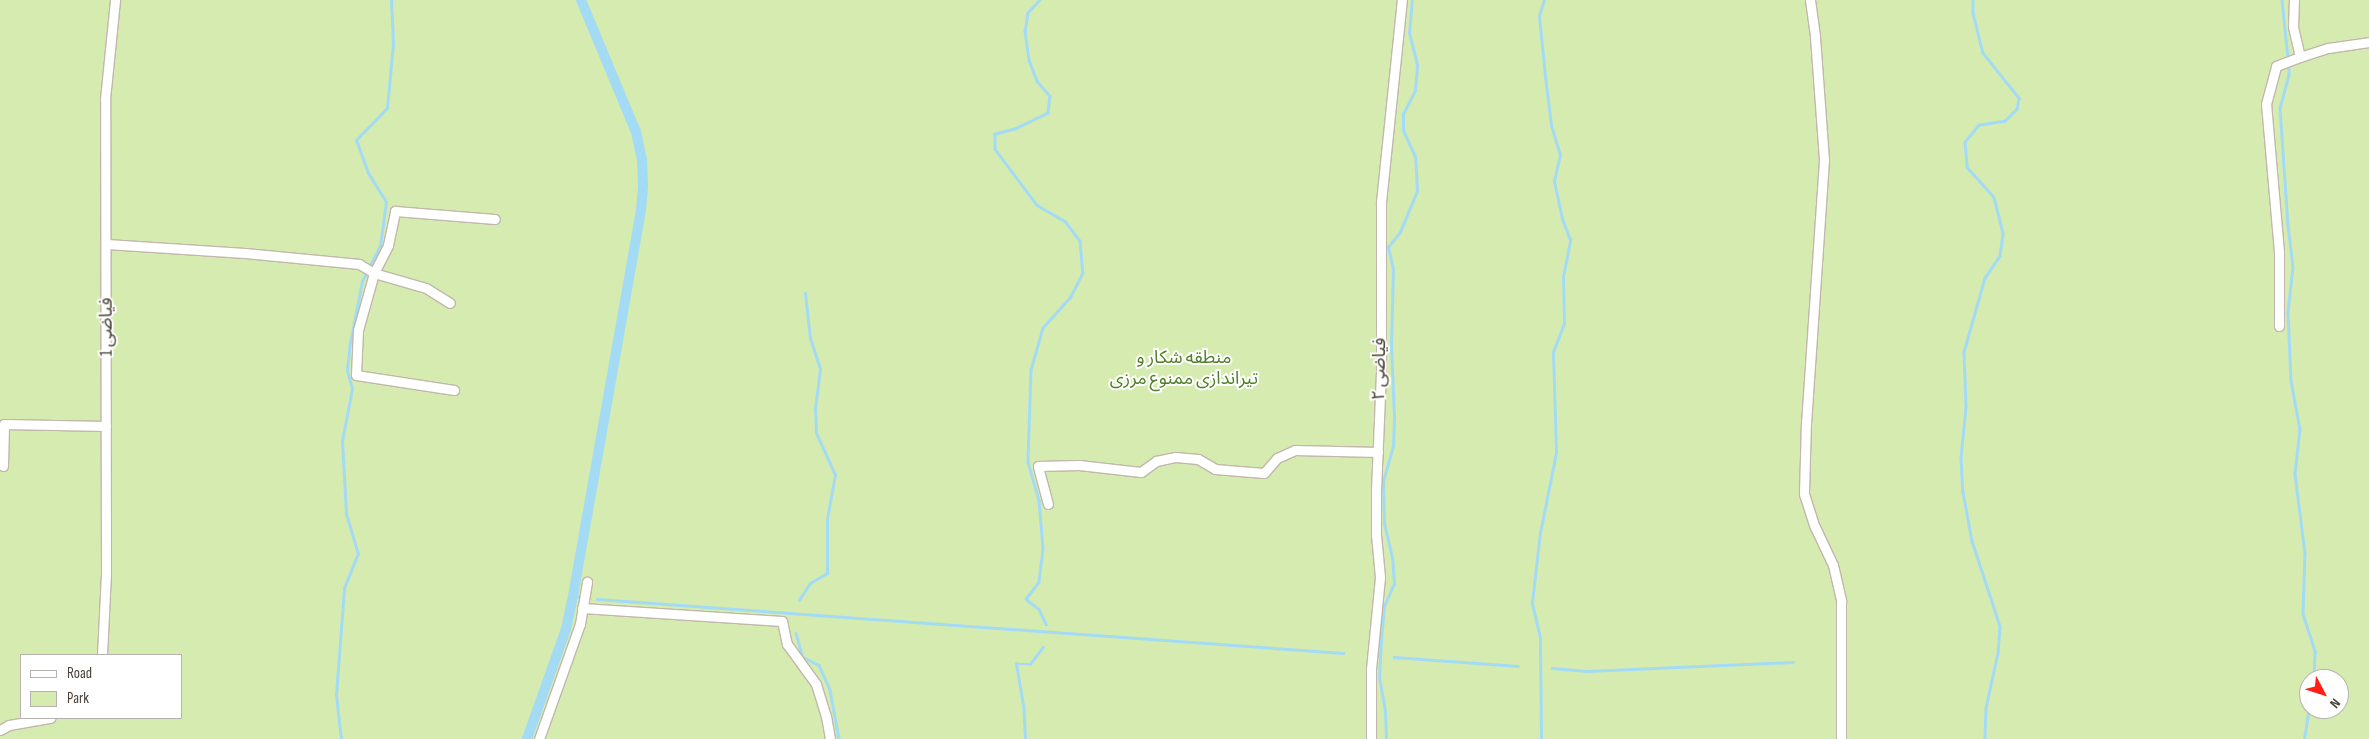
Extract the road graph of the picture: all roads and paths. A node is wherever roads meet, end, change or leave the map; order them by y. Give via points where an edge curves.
1 (115, 0) edge
2 (1402, 0) edge
3 (1810, 0) edge
4 (2294, 0) edge
5 (2369, 42) edge
6 (2297, 58) junction
7 (495, 218) dead end
8 (107, 244) junction
9 (373, 272) junction
10 (450, 303) dead end
11 (2279, 326) dead end
12 (454, 390) dead end
13 (106, 426) junction
14 (1378, 452) junction
15 (3, 466) dead end
16 (1048, 504) dead end
17 (587, 582) dead end
18 (582, 608) junction
19 (102, 654) edge
20 (43, 719) edge
21 (0, 730) edge
22 (539, 739) edge
23 (830, 739) edge
24 (1371, 739) edge
25 (1841, 739) edge

1 - 8 street, فیاضی 1 via 105,99
2 - 14 street, فیاضی ۲ via 1381,202
3 - 25 street via 1824,160 1804,494 1833,565 1841,601
4 - 6 street
5 - 6 street via 2328,48
6 - 11 street via 2276,66 2266,104 2279,252
7 - 9 street via 395,211 388,245
8 - 9 street via 245,252 359,264
8 - 13 street, فیاضی 1
9 - 10 street via 426,288
9 - 12 street via 358,330 356,375
13 - 15 street via 4,424
13 - 19 street, فیاضی 1 via 106,572
14 - 16 street via 1296,450 1277,458 1264,473 1215,469 1198,459 1175,457 1156,461 1140,472 1079,465 1038,466
14 - 24 street, فیاضی ۲ via 1376,535 1380,577 1371,669
17 - 18 street
18 - 22 street via 571,651
18 - 23 street via 782,621 787,644 816,684
20 - 21 street via 8,724

